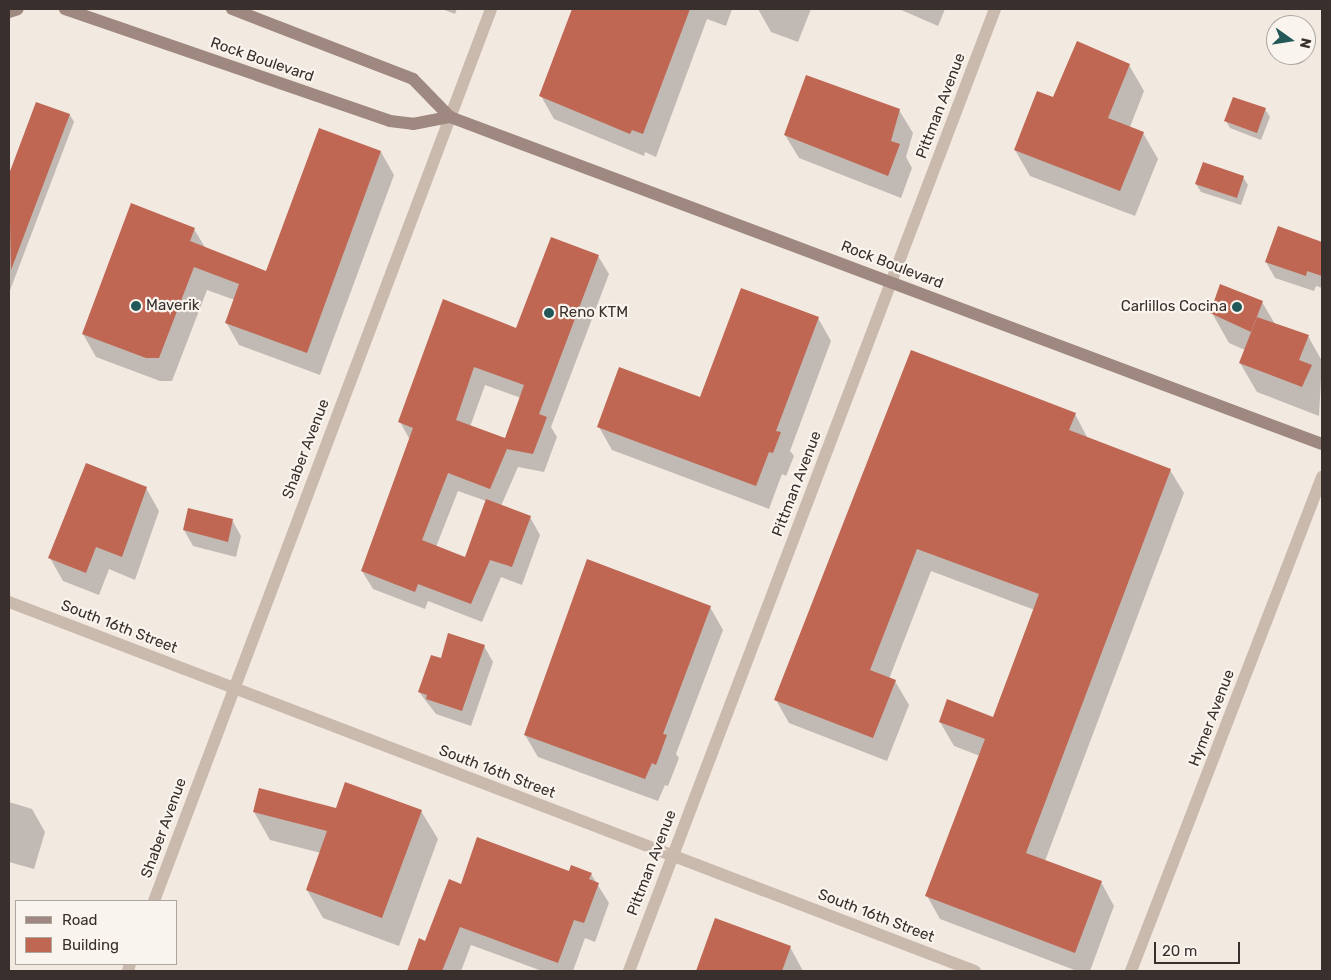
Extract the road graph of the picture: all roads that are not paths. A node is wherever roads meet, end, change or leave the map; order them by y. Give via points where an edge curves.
1 (18, 9) edge
2 (65, 9) edge
3 (491, 9) edge
4 (995, 9) edge
5 (239, 10) edge
6 (9, 12) edge
7 (450, 117) junction
8 (892, 282) junction
9 (1322, 444) edge
10 (1322, 477) edge
11 (9, 602) edge
12 (233, 688) junction
13 (672, 856) junction
14 (154, 900) edge
15 (629, 971) edge
16 (975, 971) edge
17 (1131, 971) edge

1 - 6 main road
2 - 7 main road, Rock Boulevard via 390,122 413,124
3 - 7 street, Shaber Avenue
4 - 8 street, Pittman Avenue
5 - 7 main road, Rock Boulevard via 413,78
7 - 8 main road, Rock Boulevard
7 - 12 street, Shaber Avenue
8 - 9 main road, Rock Boulevard
8 - 13 street, Pittman Avenue
10 - 17 street, Hymer Avenue
11 - 12 street, South 16th Street
12 - 13 street, South 16th Street
12 - 14 street, Shaber Avenue
13 - 15 street, Pittman Avenue
13 - 16 street, South 16th Street

